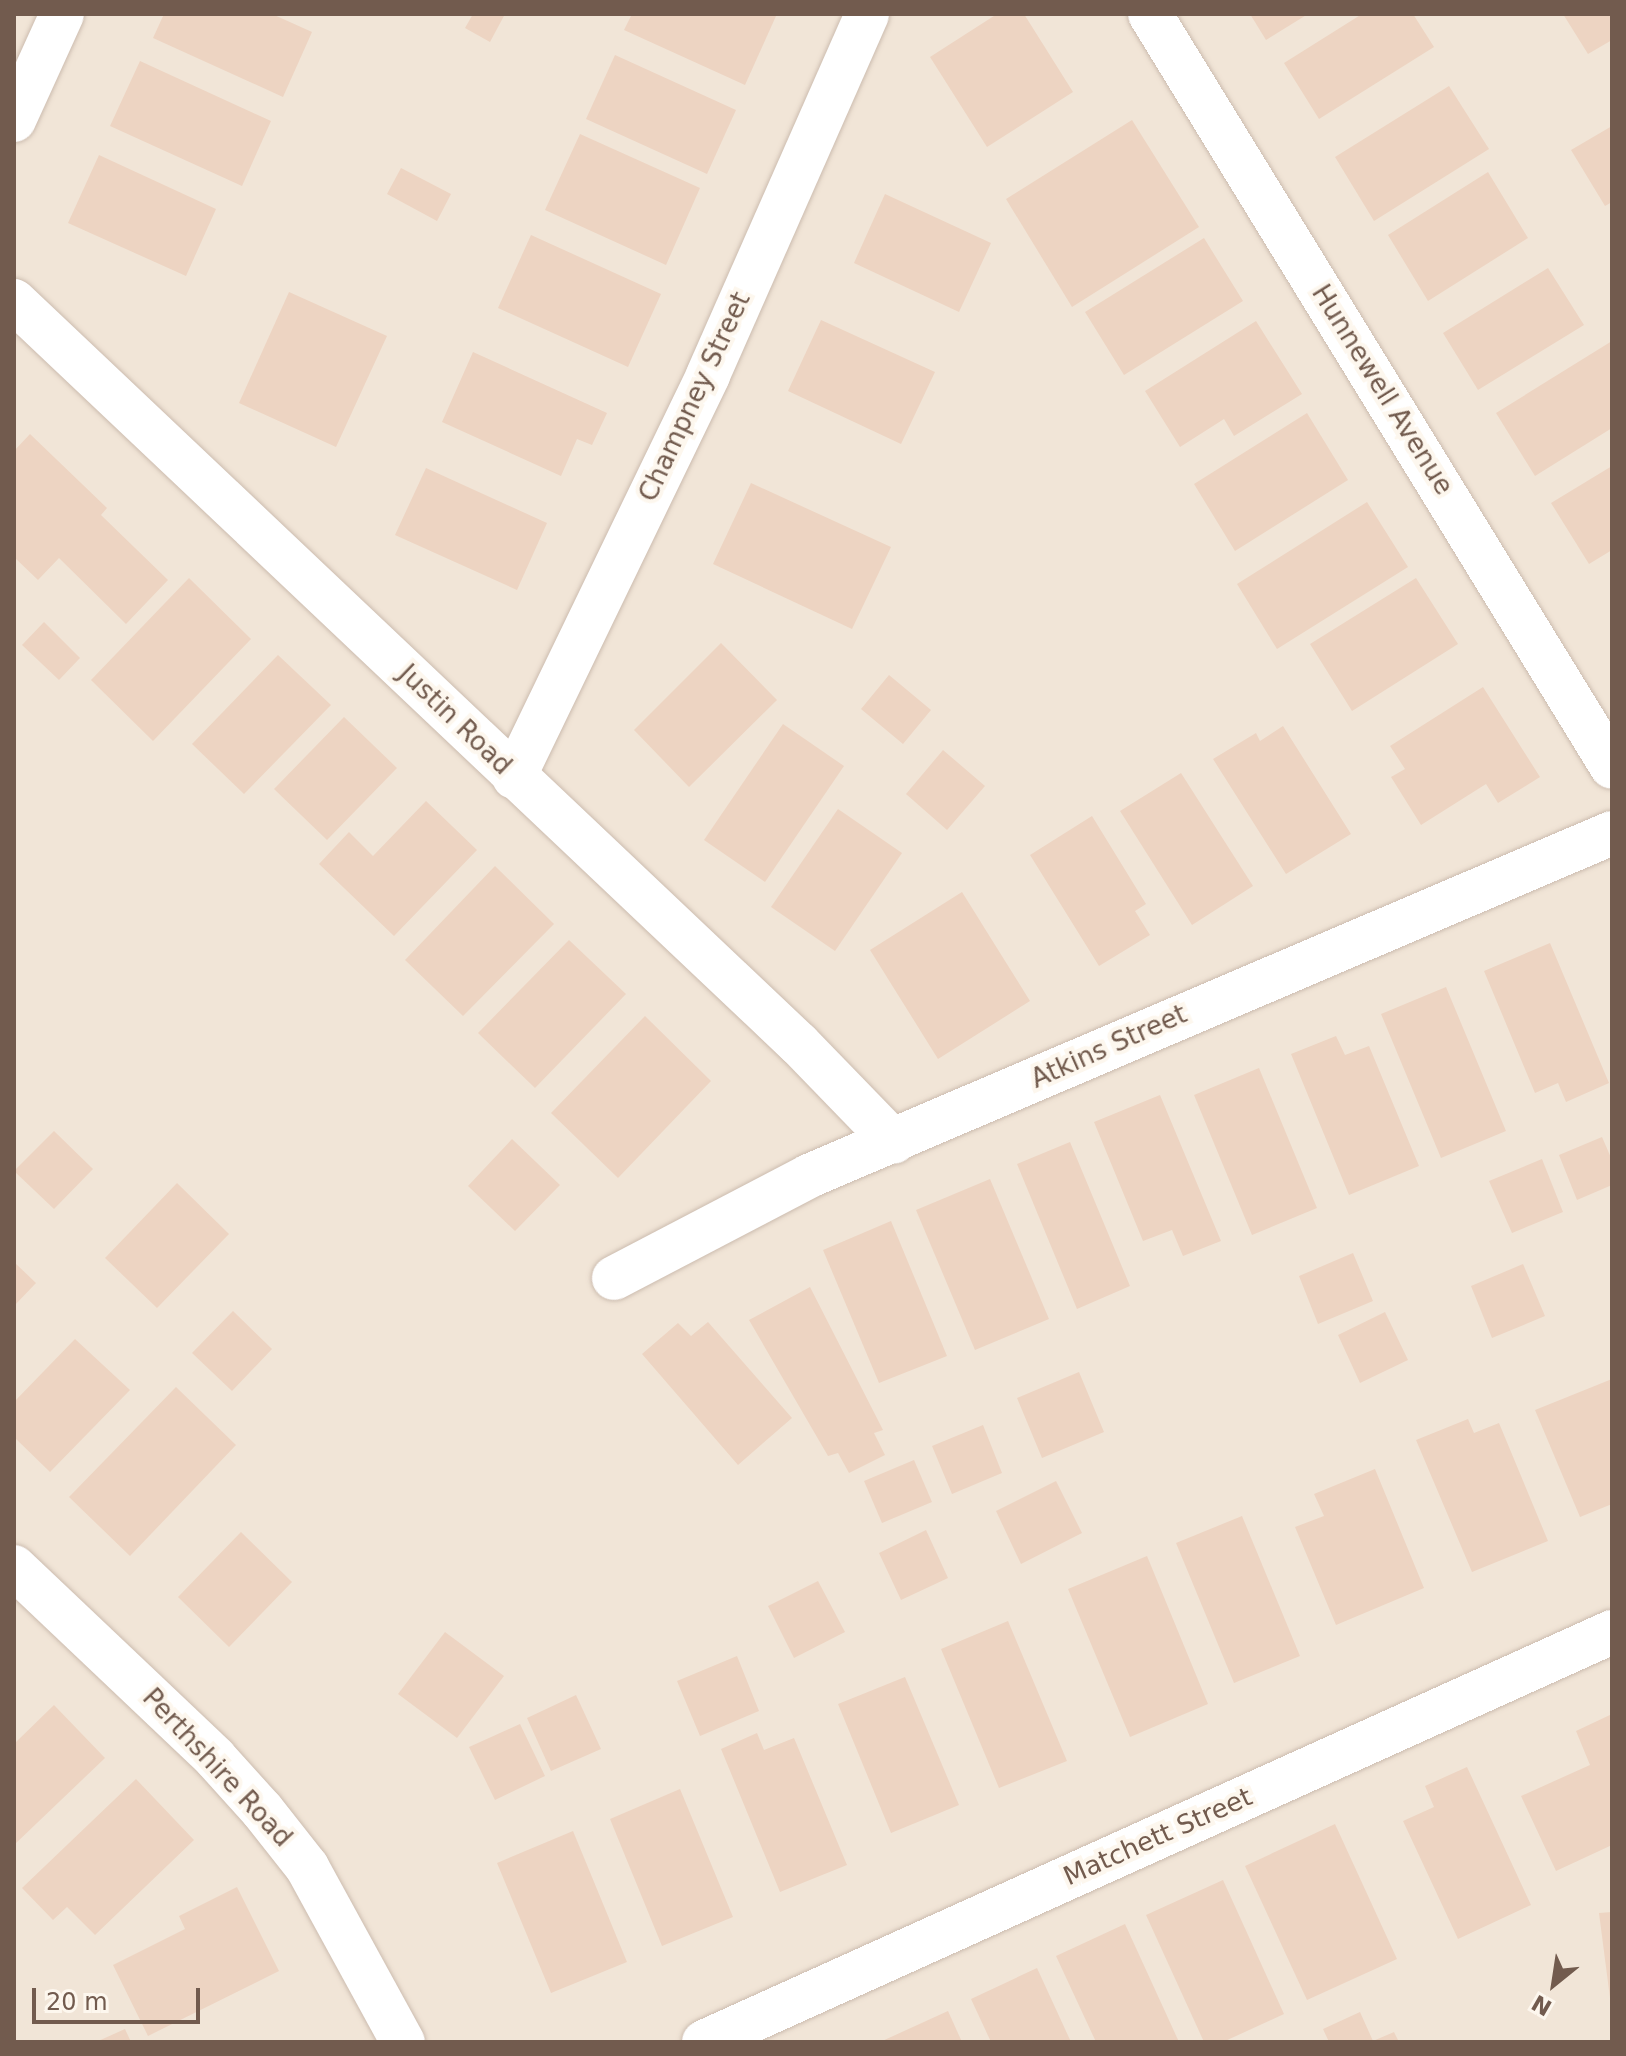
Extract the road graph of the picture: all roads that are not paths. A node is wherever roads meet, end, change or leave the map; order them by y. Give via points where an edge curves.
1 (62, 14) edge
2 (867, 14) edge
3 (1150, 14) edge
4 (14, 120) edge
5 (14, 301) edge
6 (1612, 767) edge
7 (514, 777) junction
8 (1612, 833) edge
9 (894, 1142) junction
10 (614, 1278) dead end
11 (14, 1567) edge
12 (1612, 1632) edge
13 (403, 2042) edge
14 (704, 2042) edge

1 - 4 street
2 - 7 street, Champney Street via 708,375
3 - 6 street, Hunnewell Avenue
5 - 7 street, Justin Road
7 - 9 street, Justin Road via 799,1044
8 - 9 street, Atkins Street via 1185,1012
9 - 10 street, Atkins Street via 809,1176
11 - 13 street, Perthshire Road via 215,1758 262,1810 307,1867
12 - 14 street, Matchett Street

